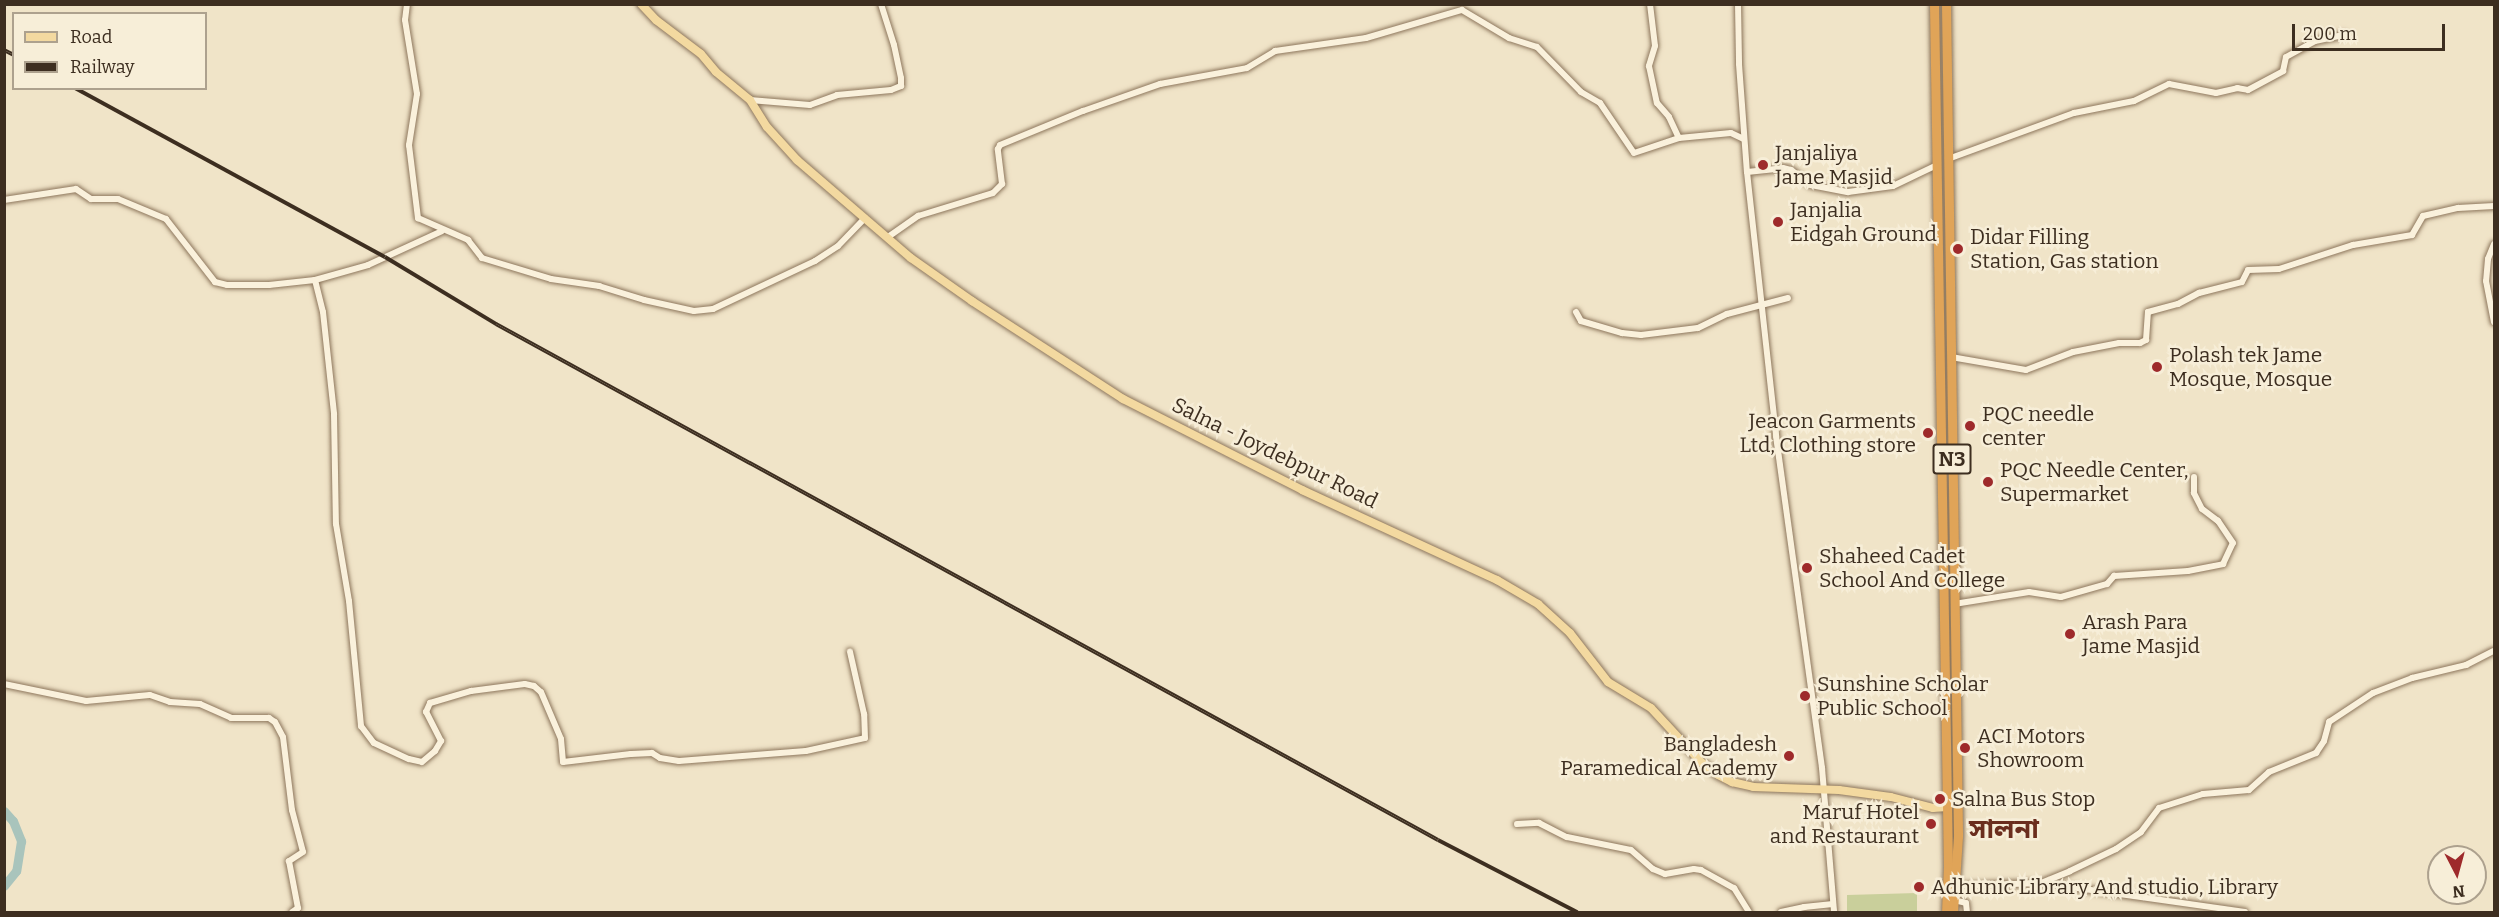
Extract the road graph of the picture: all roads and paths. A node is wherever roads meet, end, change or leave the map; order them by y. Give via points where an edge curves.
1 (406, 4) edge
2 (641, 4) edge
3 (881, 4) edge
4 (1650, 4) edge
5 (1738, 4) edge
6 (1934, 4) edge
7 (1946, 4) edge
8 (2344, 35) dead end
9 (750, 100) junction
10 (1679, 138) junction
11 (1744, 139) junction
12 (1948, 159) junction
13 (1937, 165) junction
14 (1747, 172) junction
15 (4, 200) edge
16 (2494, 206) edge
17 (865, 218) junction
18 (442, 231) junction
19 (888, 237) junction
20 (2494, 244) edge
21 (315, 280) junction
22 (1788, 298) dead end
23 (1761, 305) junction
24 (1576, 312) dead end
25 (2494, 322) edge
26 (1951, 357) junction
27 (2194, 477) dead end
28 (1954, 604) junction
29 (2494, 651) edge
30 (850, 652) dead end
31 (4, 684) edge
32 (1822, 789) junction
33 (1947, 807) junction
34 (1517, 824) dead end
35 (2041, 883) junction
36 (1955, 886) junction
37 (1954, 900) junction
38 (1833, 904) junction
39 (292, 912) edge
40 (1749, 912) edge
41 (1781, 912) edge
42 (1834, 912) edge
43 (1946, 912) edge
44 (1953, 912) edge
45 (1967, 912) edge
46 (2246, 912) edge

1 - 18 street via 406,30 417,94 409,145 415,206 418,218
2 - 9 main road, Salna - Joydebpur Road
3 - 9 street via 901,86 837,95 810,105
4 - 10 street via 1655,46 1649,66 1657,103
5 - 11 street
6 - 13 highway, N3
7 - 12 highway, N3
8 - 12 street via 2315,40 2286,57 2283,71 2248,90 2237,88 2216,93 2169,84 2134,101 2074,113
9 - 17 main road, Salna - Joydebpur Road via 796,160
10 - 11 street via 1731,133
10 - 19 street via 1634,153 1600,103 1581,92 1537,47 1509,38 1462,10 1366,38 1275,51 1247,68 1160,84 1083,111 1000,145 1002,184 993,193 918,216
11 - 14 street
12 - 26 highway, N3
13 - 14 street via 1893,186 1848,192 1811,185 1783,168
13 - 33 highway, N3
14 - 23 street
15 - 21 street via 76,189 90,199 118,200 166,219 215,282 269,285
16 - 26 street via 2458,208 2423,216 2412,235 2353,245 2279,269 2248,270 2242,282 2148,312 2146,340 2140,343 2073,352 2026,370
17 - 18 street via 838,246 815,261 713,309 694,311 575,280 551,279 487,260 468,240
17 - 19 main road, Salna - Joydebpur Road
18 - 21 street via 368,265
19 - 32 main road, Salna - Joydebpur Road via 972,301 1123,399 1302,490 1451,557 1538,604 1575,639 1608,682 1651,708 1718,775 1753,786
20 - 25 street via 2486,281
21 - 30 street via 326,335 334,414 336,524 349,601 361,726 374,743 422,762 441,741 426,712 430,703 471,691 525,684 541,692 561,739 563,762 651,753 679,760 739,758 828,747 865,738 864,714
22 - 23 street
23 - 24 street via 1727,314 1698,328 1641,335 1581,321
23 - 32 street
26 - 28 highway, N3
27 - 28 street via 2194,493 2202,509 2218,521 2233,543 2223,564 2188,571 2114,576 2107,584 2061,597 2029,592
28 - 36 highway, N3 via 1958,836
29 - 35 street via 2466,665 2412,678 2373,693 2329,722 2316,753 2269,772 2249,790 2204,794 2159,808 2140,832 2116,849
31 - 39 street via 86,701 150,695 170,702 200,704 231,718 269,718 275,722 283,737 292,810 303,852 289,861 298,908
32 - 33 main road, Salna - Joydebpur Road
32 - 38 street
33 - 43 highway, N3
34 - 40 street via 1539,824 1567,837 1631,850 1665,874 1701,870 1734,888
35 - 36 street
35 - 46 street
36 - 37 highway, N3
37 - 44 highway, N3
37 - 45 street via 1966,903
38 - 41 street
38 - 42 street

